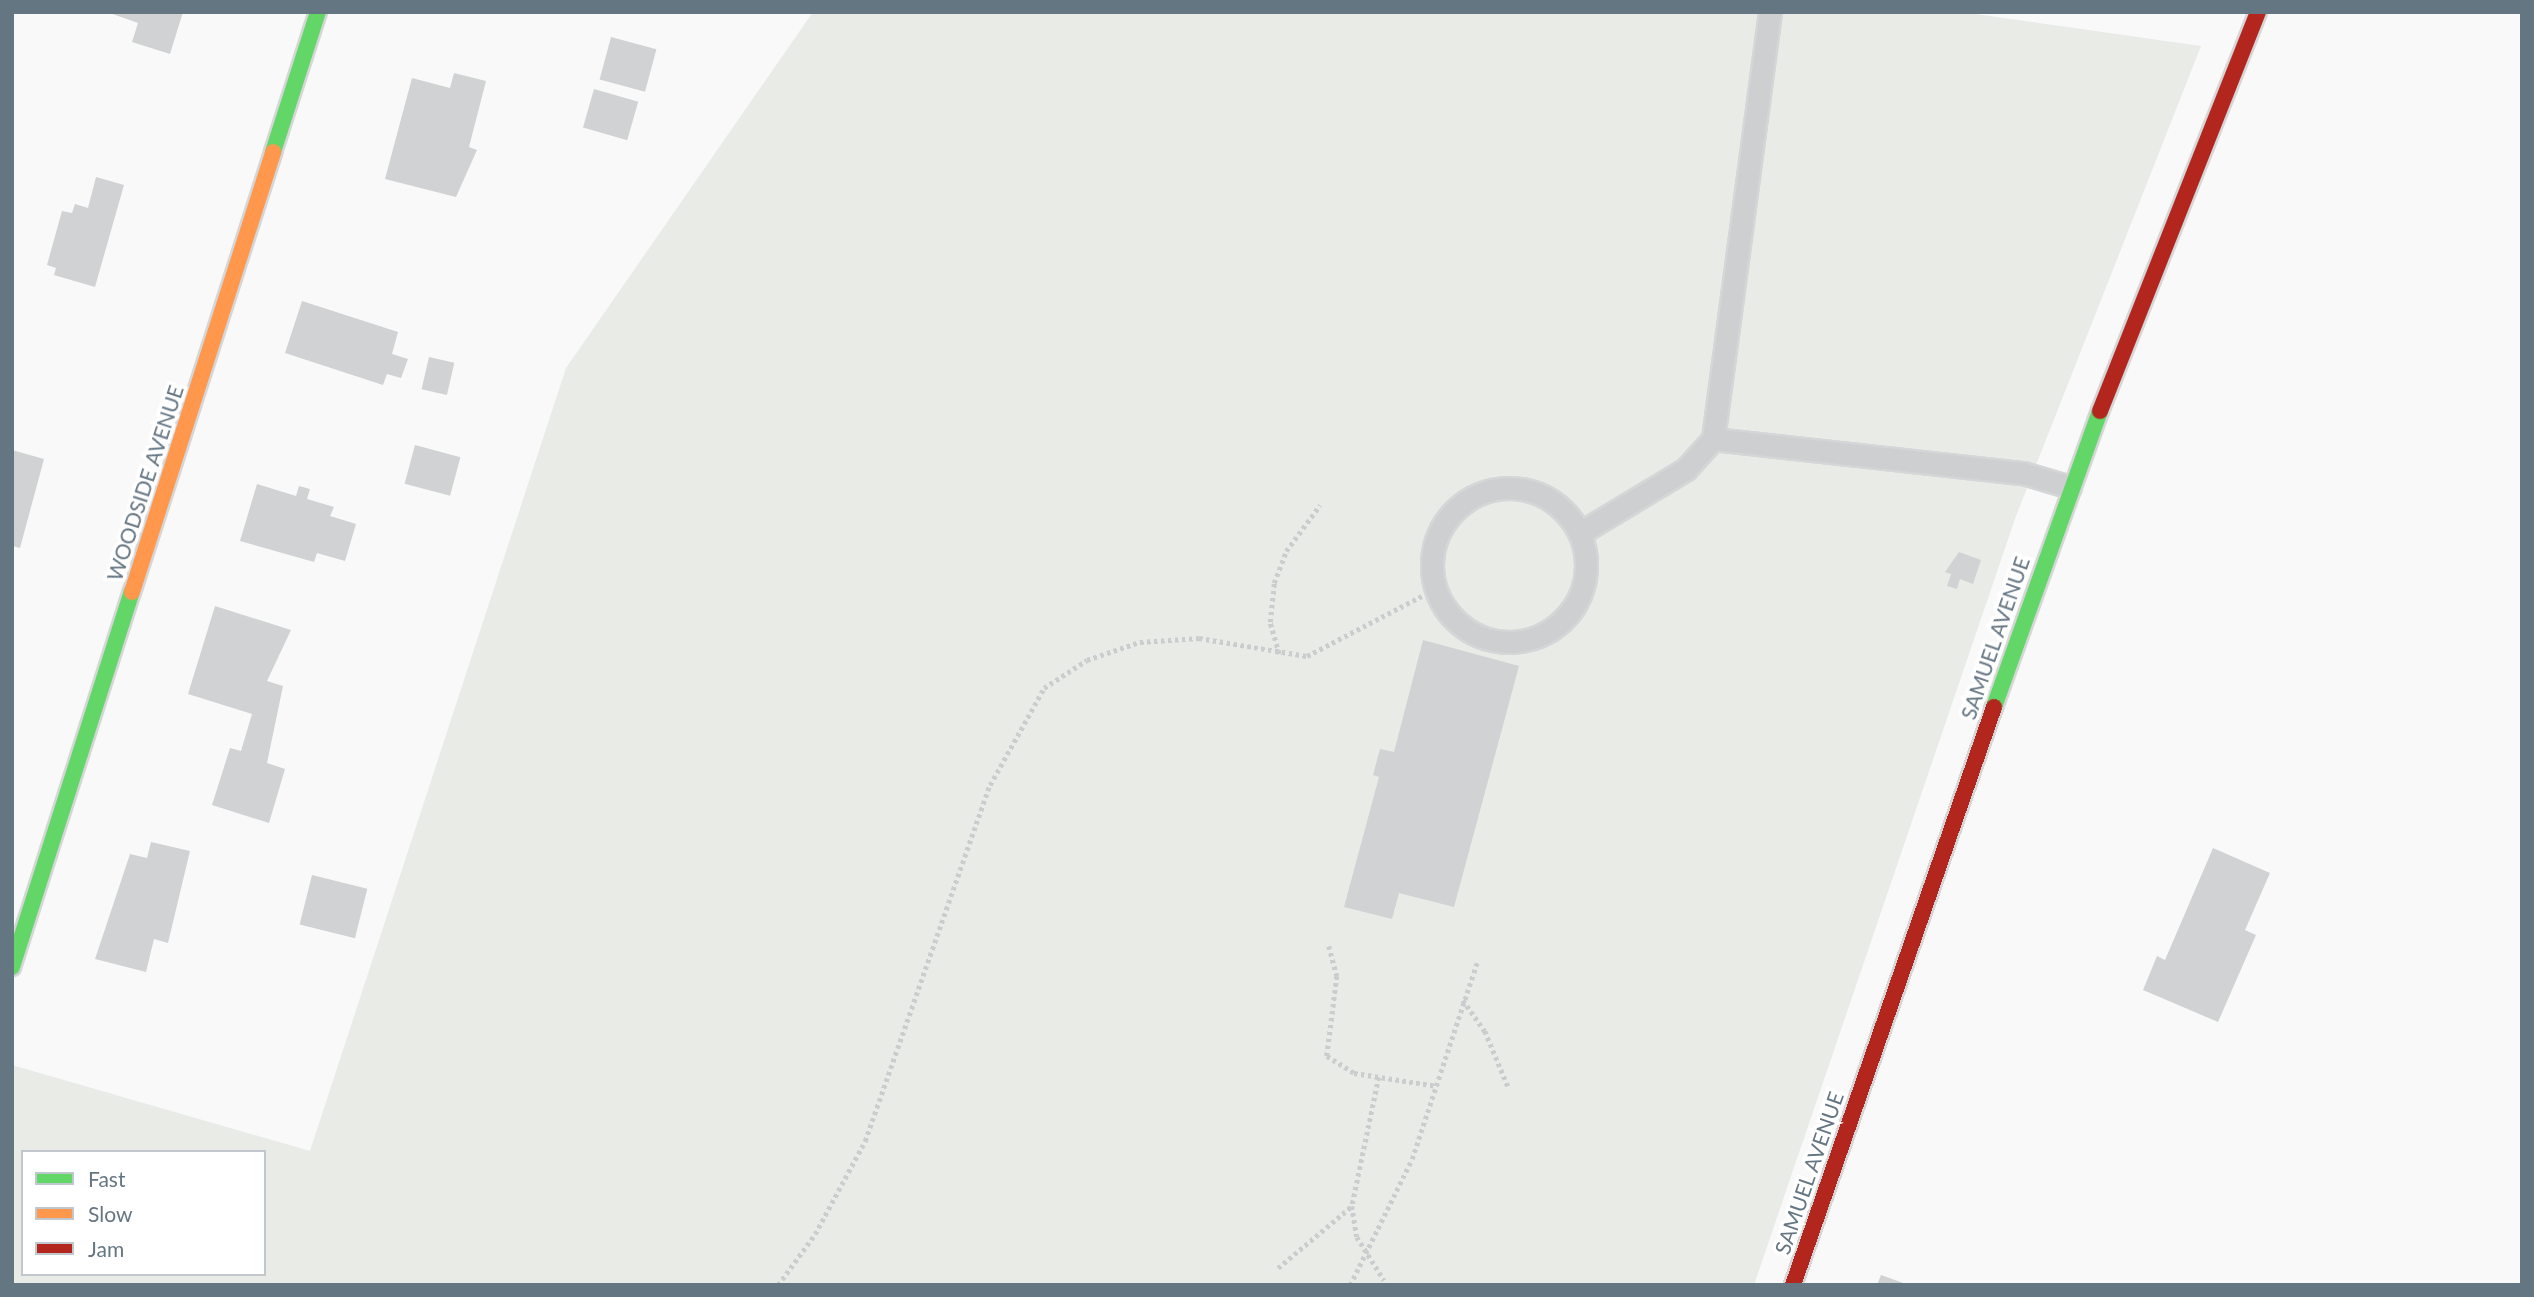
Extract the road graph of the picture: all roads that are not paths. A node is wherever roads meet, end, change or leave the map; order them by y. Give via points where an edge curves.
1 (318, 12) edge
2 (1769, 12) edge
3 (2258, 12) edge
4 (1713, 439) junction
5 (2070, 487) junction
6 (1580, 533) junction
7 (12, 967) edge
8 (1793, 1285) edge

1 - 7 street, WOODSIDE AVENUE
2 - 4 lane
3 - 5 street, SAMUEL AVENUE
4 - 5 lane via 2023,473
4 - 6 lane via 1685,469
5 - 8 street, SAMUEL AVENUE
6 - 6 lane via 1587,558 1575,607 1537,638 1512,643 1464,629 1435,589 1435,541 1462,503 1482,492 1505,488 1549,499

